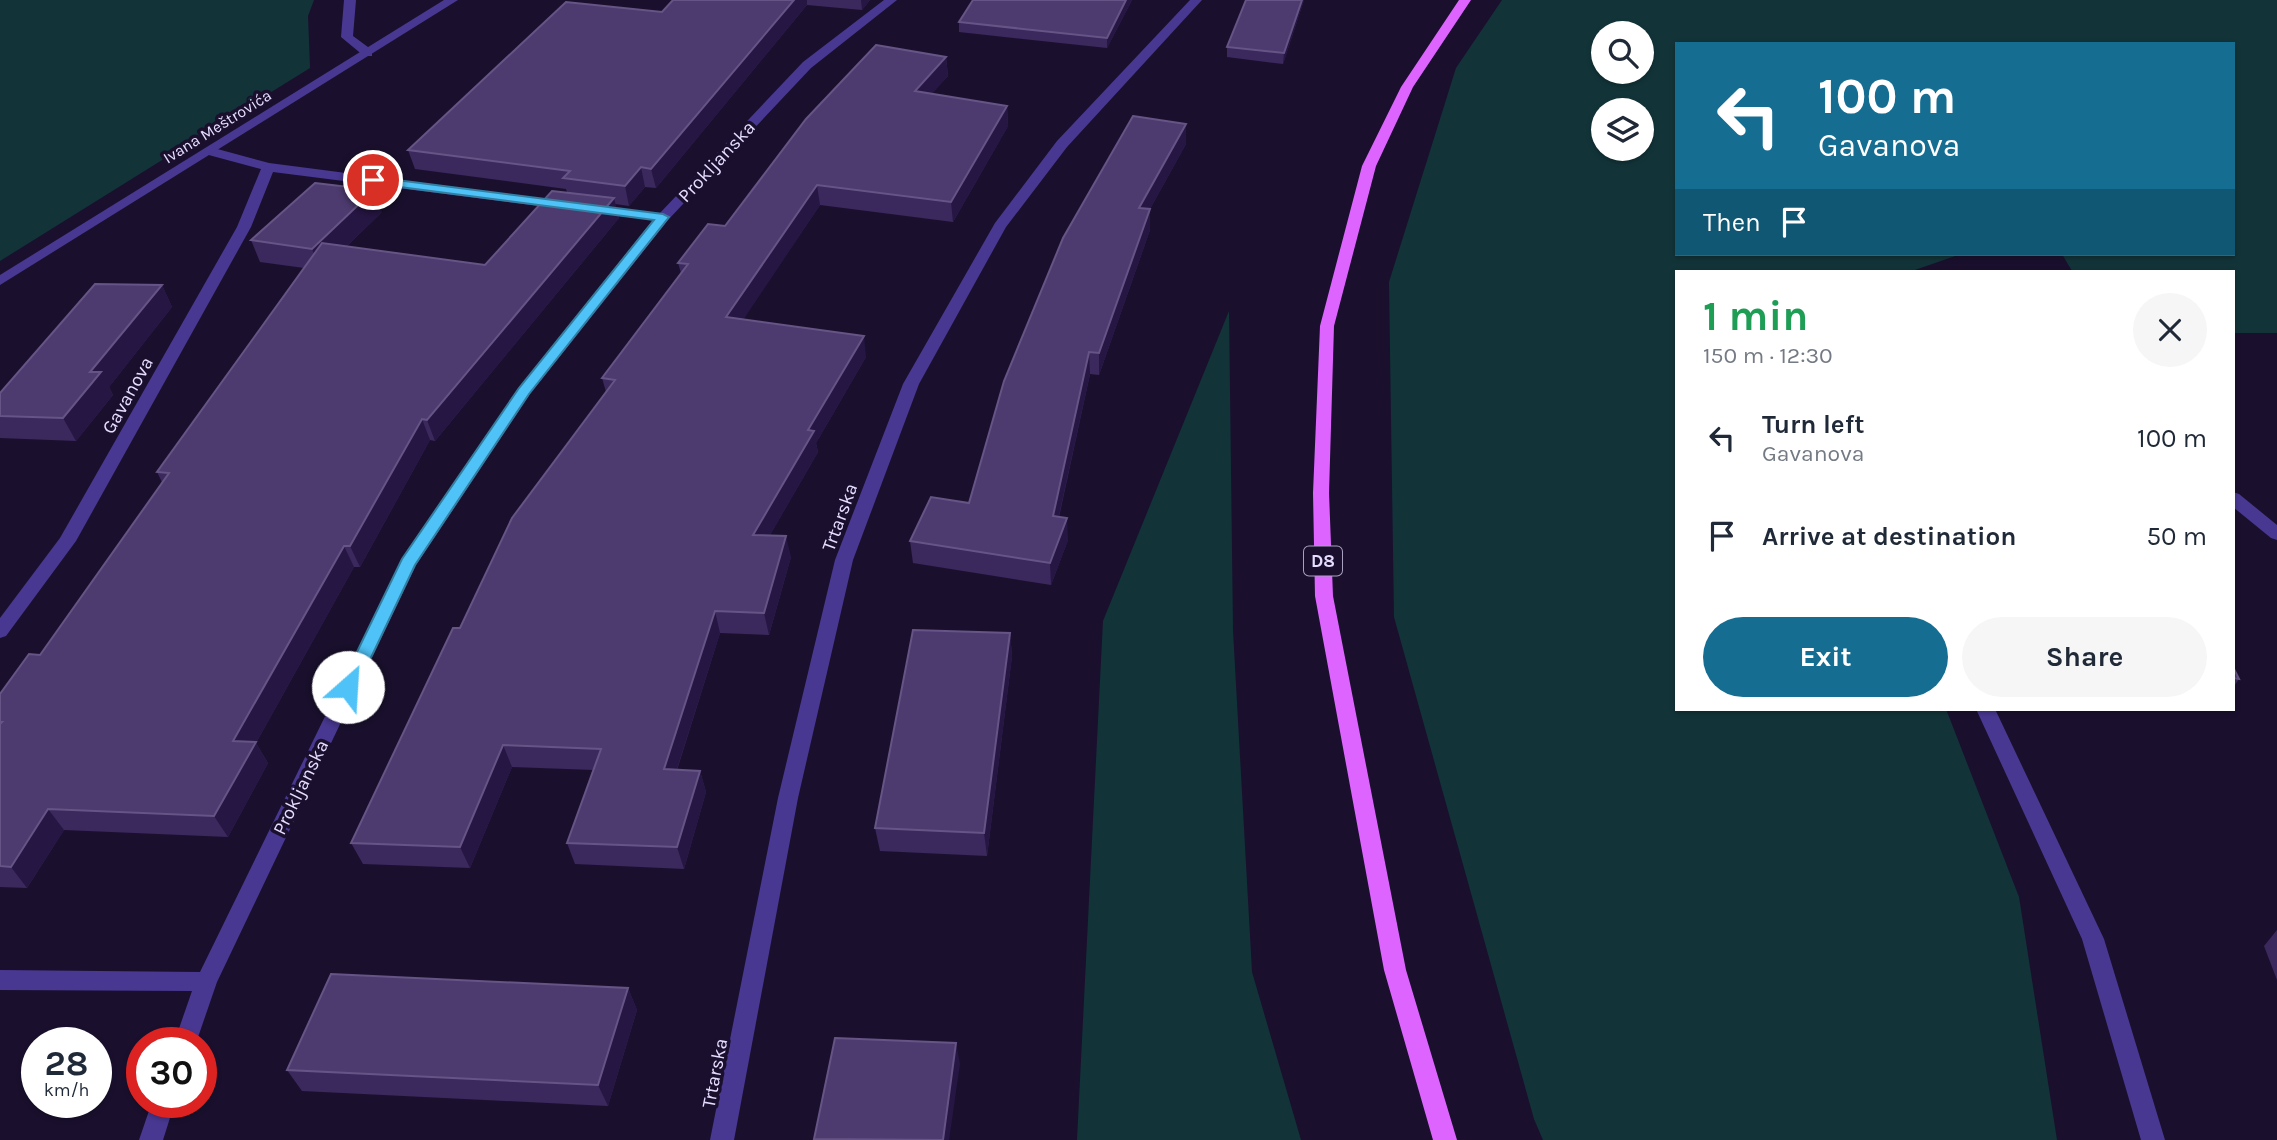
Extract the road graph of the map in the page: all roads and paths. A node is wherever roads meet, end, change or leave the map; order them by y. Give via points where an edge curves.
1 (350, 0) edge
2 (452, 0) edge
3 (891, 0) edge
4 (1196, 0) edge
5 (1465, 0) edge
6 (368, 53) junction
7 (210, 151) junction
8 (268, 167) junction
9 (663, 217) junction
10 (0, 281) edge
11 (2235, 500) edge
12 (2277, 534) edge
13 (0, 631) edge
14 (1987, 711) edge
15 (0, 980) edge
16 (206, 982) junction
17 (191, 1027) edge
18 (159, 1118) edge
19 (151, 1140) edge
20 (722, 1140) edge
21 (1445, 1140) edge
22 (2153, 1140) edge

1 - 6 street via 346,37
2 - 6 street, Ivana Meštrovića
3 - 9 street, Prokljanska via 807,65
4 - 20 street, Trtarska via 1062,144 1000,226 911,384 845,561 788,798
5 - 21 main road, D8 via 1407,87 1368,166 1327,326 1321,494 1324,596 1392,956
6 - 7 street, Ivana Meštrovića
7 - 8 street
7 - 10 street, Ivana Meštrovića
8 - 9 street
8 - 13 street, Gavanova via 244,227 67,541
9 - 16 street, Prokljanska via 524,391 408,563
11 - 12 street
14 - 22 street via 2093,939
15 - 16 street
16 - 17 street, Prokljanska
18 - 19 street

